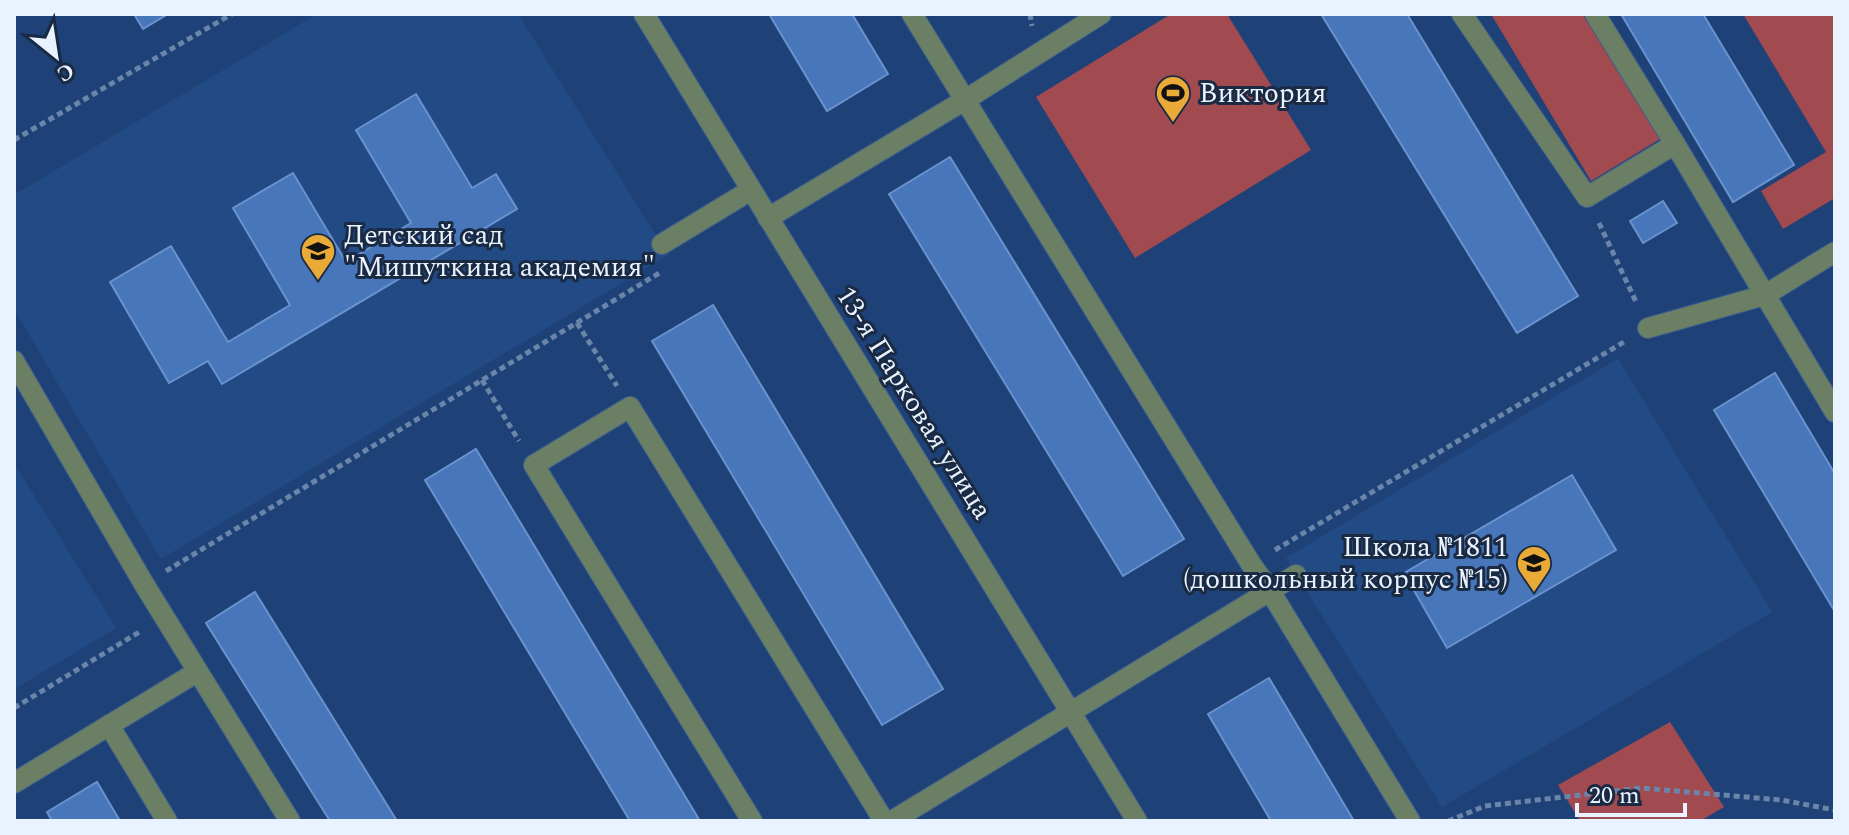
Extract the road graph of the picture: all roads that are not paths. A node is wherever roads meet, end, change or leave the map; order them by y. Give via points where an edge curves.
1 (644, 14) edge
2 (912, 14) edge
3 (1101, 14) edge
4 (1462, 14) edge
5 (1595, 14) edge
6 (965, 100) junction
7 (1675, 144) junction
8 (751, 190) junction
9 (768, 218) junction
10 (662, 244) dead end
11 (1835, 252) edge
12 (1765, 295) junction
13 (1648, 328) road end
14 (14, 361) edge
15 (1835, 412) edge
16 (1296, 575) dead end
17 (1270, 591) junction
18 (197, 672) junction
19 (1071, 713) junction
20 (109, 725) junction
21 (14, 783) edge
22 (893, 820) edge
23 (167, 821) edge
24 (290, 821) edge
25 (752, 821) edge
26 (1137, 821) edge
27 (1410, 821) edge

1 - 8 street, 13-я Парковая улица
2 - 6 street
3 - 6 street
4 - 7 street via 1587,197
5 - 7 street
6 - 9 street
6 - 17 street
7 - 12 street
8 - 9 street, 13-я Парковая улица
8 - 10 street
9 - 19 street, 13-я Парковая улица
11 - 12 street
12 - 13 street
12 - 15 street
14 - 18 street
16 - 17 street
17 - 19 street
17 - 27 street
18 - 20 street
18 - 24 street
19 - 22 street
19 - 26 street, 13-я Парковая улица
20 - 21 street
20 - 23 street
22 - 25 street via 630,407 534,465

